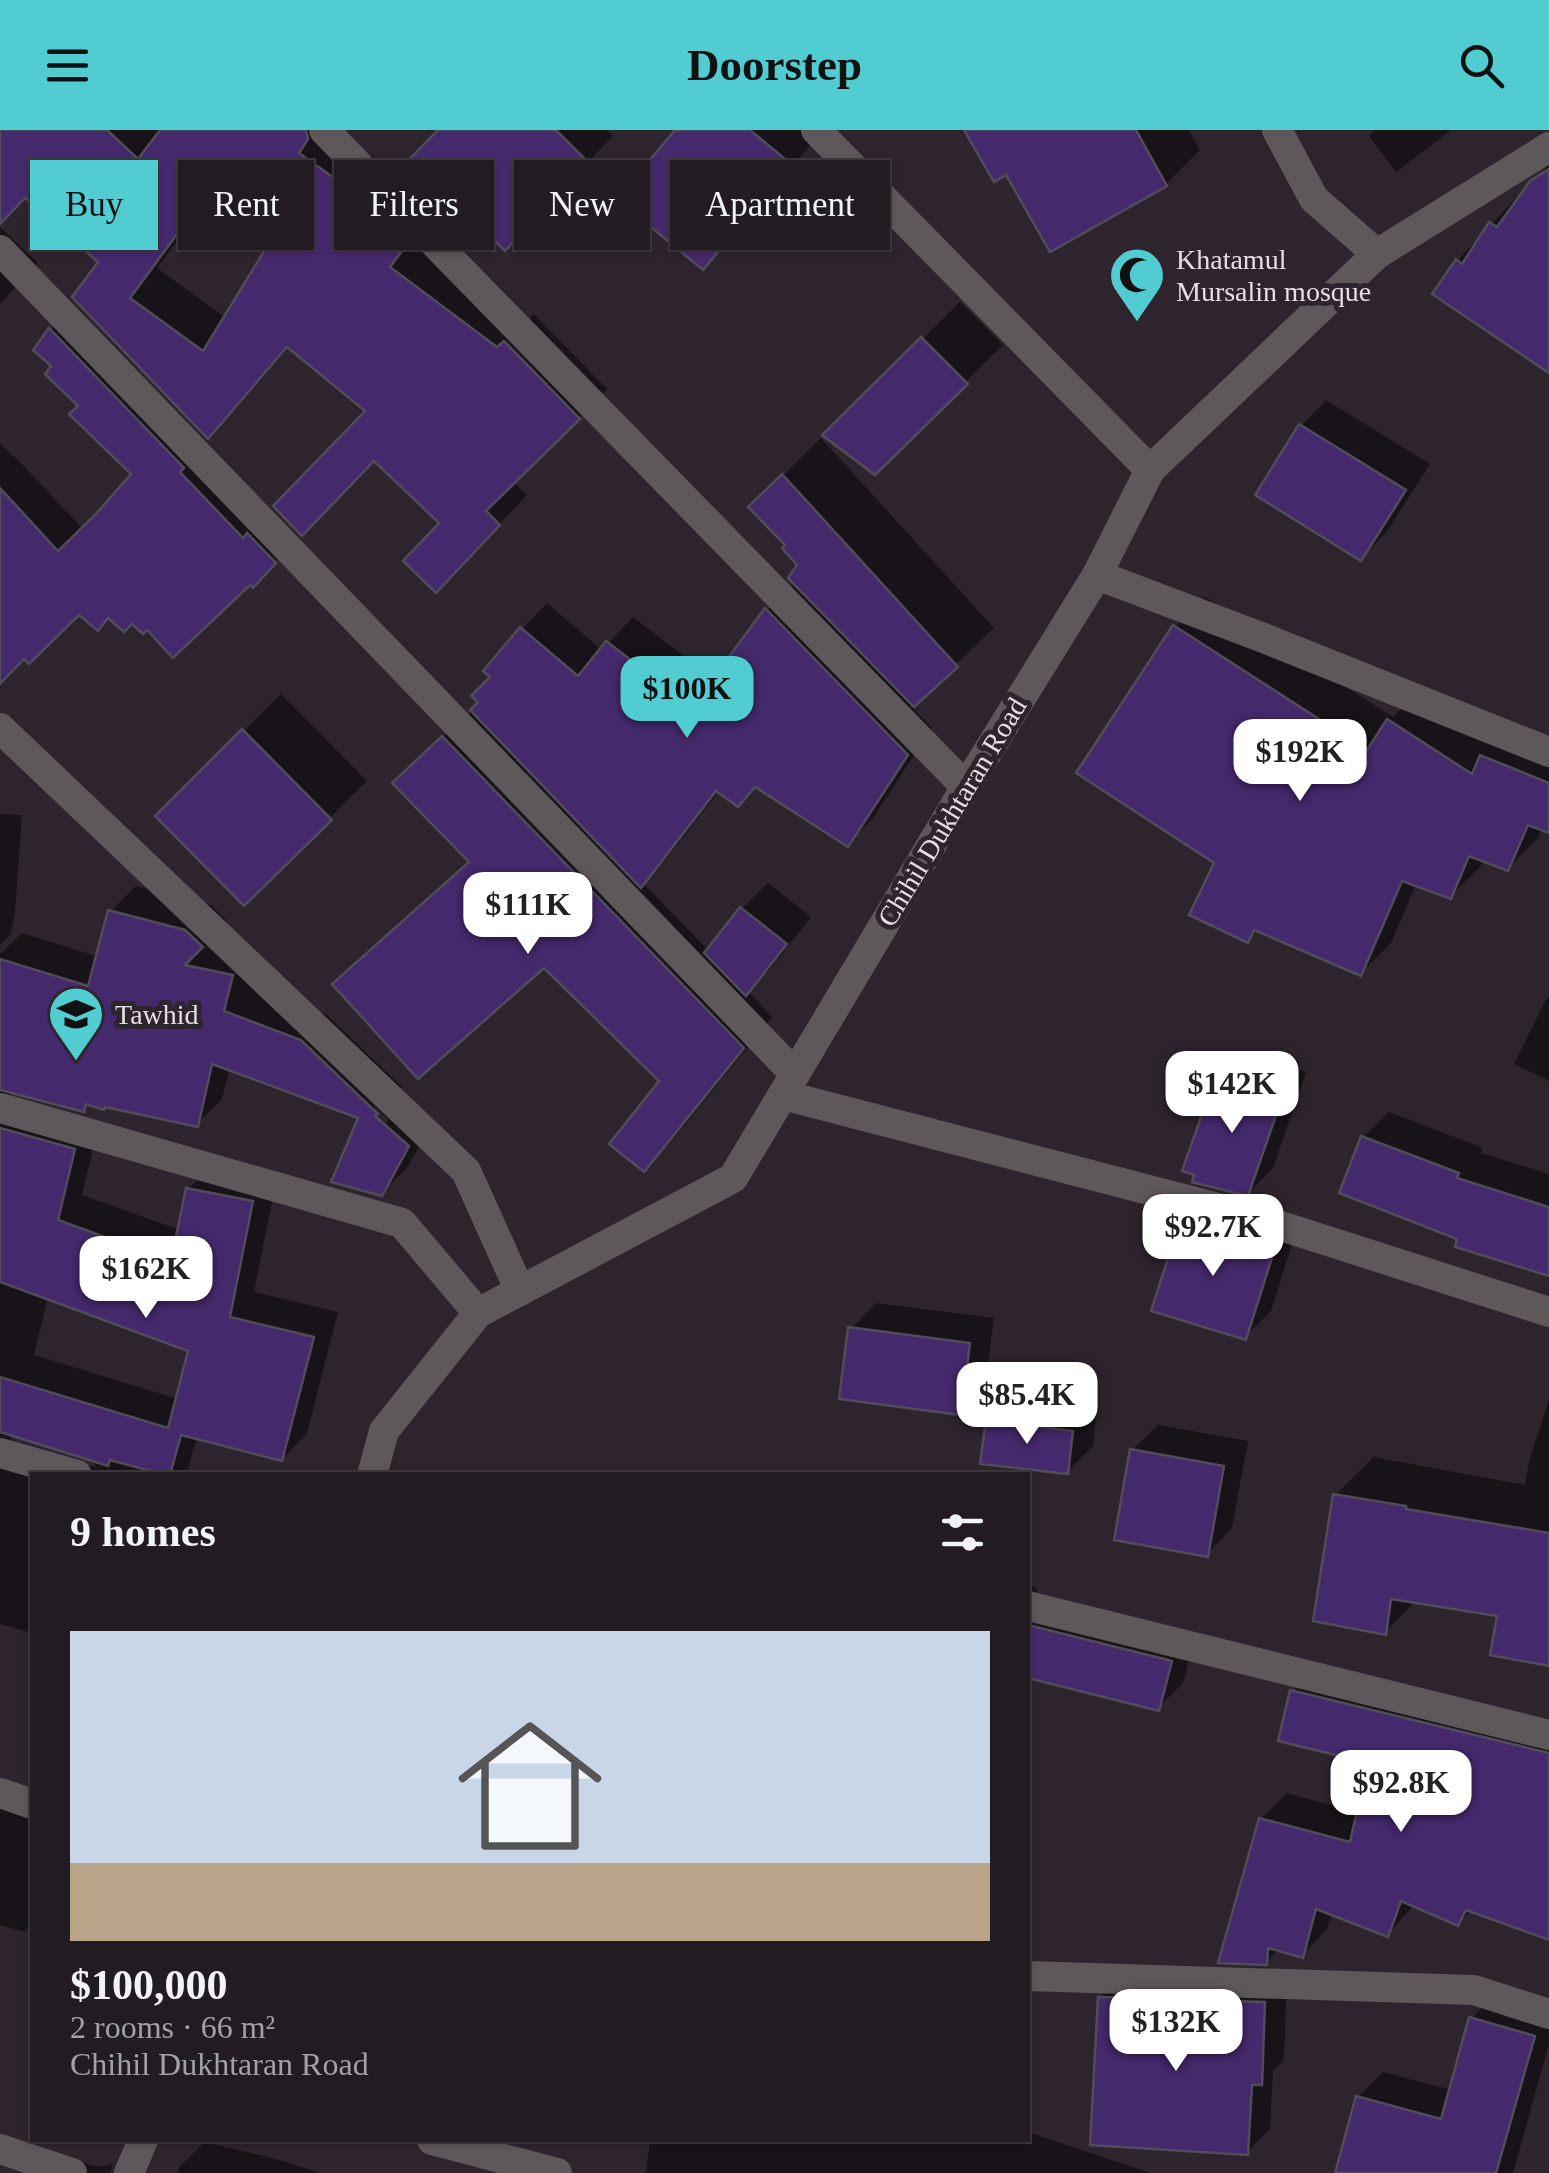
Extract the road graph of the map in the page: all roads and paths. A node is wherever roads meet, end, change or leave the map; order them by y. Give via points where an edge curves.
1 (324, 130) edge
2 (816, 130) edge
3 (1277, 130) edge
4 (1549, 147) edge
5 (0, 250) edge
6 (1376, 254) junction
7 (1150, 470) junction
8 (1097, 574) junction
9 (0, 728) edge
10 (1549, 752) edge
11 (966, 787) junction
12 (789, 1084) junction
13 (0, 1108) edge
14 (520, 1290) junction
15 (1549, 1312) edge
16 (478, 1313) junction
17 (0, 1453) edge
18 (66, 1472) edge
19 (373, 1472) edge
20 (1030, 1606) edge
21 (1549, 1735) edge
22 (0, 1794) edge
23 (30, 1803) edge
24 (1030, 1976) edge
25 (1549, 2014) edge
26 (142, 2142) edge
27 (440, 2142) edge
28 (0, 2149) edge
29 (72, 2173) edge
30 (129, 2173) edge
31 (557, 2173) edge

1 - 11 street
2 - 7 street
3 - 6 street via 1314,199
4 - 6 street, Chihil Dukhtaran Road
5 - 12 street
6 - 7 street, Chihil Dukhtaran Road
7 - 8 street, Chihil Dukhtaran Road
8 - 10 street
8 - 11 street, Chihil Dukhtaran Road
9 - 14 street via 466,1171
11 - 12 street, Chihil Dukhtaran Road
12 - 14 street, Chihil Dukhtaran Road via 733,1178
12 - 15 street via 1253,1217
13 - 16 street via 402,1223
14 - 16 street, Chihil Dukhtaran Road
16 - 19 street, Chihil Dukhtaran Road via 384,1431
17 - 18 street
20 - 21 street
22 - 23 street
24 - 25 street via 1474,1990
26 - 30 street
27 - 31 street
28 - 29 street

